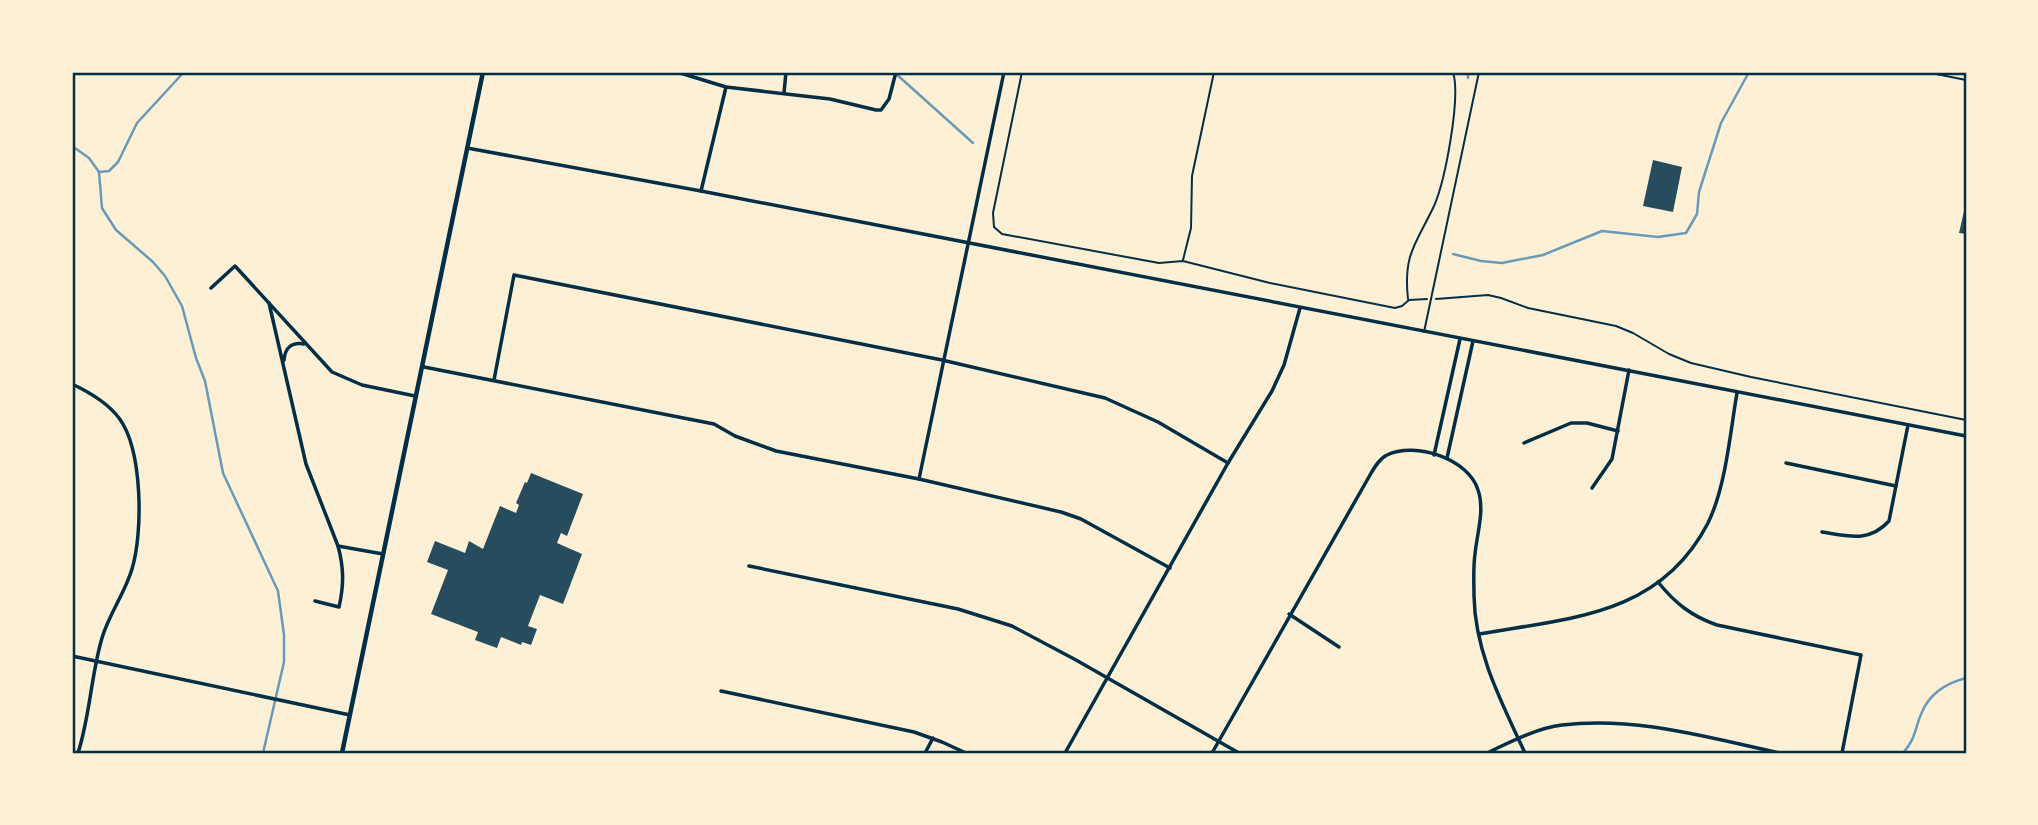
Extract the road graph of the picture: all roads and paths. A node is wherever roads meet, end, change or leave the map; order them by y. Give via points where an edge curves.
1 (484, 72) edge
2 (677, 72) edge
3 (786, 72) edge
4 (896, 72) edge
5 (1004, 72) edge
6 (1022, 72) edge
7 (1214, 72) edge
8 (1454, 72) edge
9 (1479, 72) edge
10 (1927, 72) edge
11 (1966, 80) edge
12 (726, 88) junction
13 (784, 93) junction
14 (467, 148) junction
15 (701, 191) junction
16 (967, 242) junction
17 (1183, 261) junction
18 (211, 288) dead end
19 (1432, 299) junction
20 (1409, 300) junction
21 (269, 303) junction
22 (1300, 309) junction
23 (1424, 333) junction
24 (1460, 339) junction
25 (1473, 341) junction
26 (306, 344) junction
27 (942, 360) junction
28 (283, 364) junction
29 (424, 367) junction
30 (1629, 370) junction
31 (494, 380) junction
32 (72, 384) edge
33 (1737, 393) junction
34 (417, 397) junction
35 (1966, 420) edge
36 (1908, 425) junction
37 (1618, 431) junction
38 (1966, 436) edge
39 (1524, 443) dead end
40 (1434, 455) junction
41 (1447, 458) junction
42 (1228, 463) junction
43 (1786, 463) dead end
44 (919, 479) junction
45 (1896, 486) junction
46 (1592, 488) dead end
47 (1822, 532) dead end
48 (338, 545) junction
49 (384, 554) junction
50 (748, 566) dead end
51 (1170, 568) junction
52 (1658, 582) junction
53 (315, 601) dead end
54 (1289, 614) junction
55 (1479, 634) junction
56 (1339, 647) dead end
57 (72, 656) edge
58 (97, 662) junction
59 (1108, 678) junction
60 (721, 691) dead end
61 (350, 715) junction
62 (933, 738) junction
63 (1519, 739) junction
64 (1218, 742) junction
65 (78, 753) edge
66 (342, 753) edge
67 (925, 753) edge
68 (966, 753) edge
69 (1065, 753) edge
70 (1212, 753) edge
71 (1238, 753) edge
72 (1487, 753) edge
73 (1525, 753) edge
74 (1780, 753) edge
75 (1842, 753) edge

1 - 14 street
2 - 12 street
3 - 13 street
4 - 13 street via 881,110
5 - 16 street
6 - 17 path via 994,227 1019,238 1159,264
7 - 17 path via 1192,176 1191,228
8 - 20 path via 1456,101 1441,182 1409,256
9 - 19 lane
10 - 11 lane
12 - 13 street
12 - 15 street
14 - 15 street
14 - 29 street
15 - 16 street
16 - 22 street
16 - 27 street
17 - 20 path via 1371,304 1395,308
18 - 21 street via 235,266
19 - 20 path
19 - 23 lane
19 - 35 path via 1488,295 1616,326 1692,363
21 - 26 street
21 - 28 street
22 - 23 street
22 - 42 street via 1272,391
23 - 24 street
24 - 25 street
24 - 40 street
25 - 30 street
25 - 41 street
26 - 28 street via 290,345
26 - 34 street via 345,379
27 - 31 street via 514,275
27 - 42 street via 1105,398 1158,422
27 - 44 street
28 - 48 street via 306,464
29 - 31 street
29 - 34 street
30 - 33 street
30 - 37 street
31 - 44 street via 714,424 776,451
32 - 58 street via 104,403 120,419 139,484 136,552 107,622
33 - 36 street
33 - 52 street via 1708,522 1688,554
34 - 49 street
36 - 38 street
36 - 45 street
37 - 39 street via 1571,423
37 - 46 street via 1610,465
40 - 41 street
40 - 54 street via 1400,451 1377,464
41 - 55 street via 1469,474 1479,492 1474,600
42 - 51 street
43 - 45 street
44 - 51 street via 1081,519
45 - 47 street via 1889,521 1881,530 1859,538
48 - 49 street
48 - 53 street via 344,584 339,607
49 - 61 street
50 - 59 street via 988,617
51 - 59 street
52 - 55 street via 1599,612
52 - 75 street via 1701,620 1861,656
54 - 56 street
54 - 64 street
55 - 63 street via 1497,694
57 - 58 street
58 - 61 street
58 - 65 street
59 - 64 street
59 - 69 street
60 - 62 street
61 - 66 street
62 - 67 street
62 - 68 street
63 - 72 street
63 - 73 street
63 - 74 street via 1560,725 1615,723 1663,728
64 - 70 street
64 - 71 street

